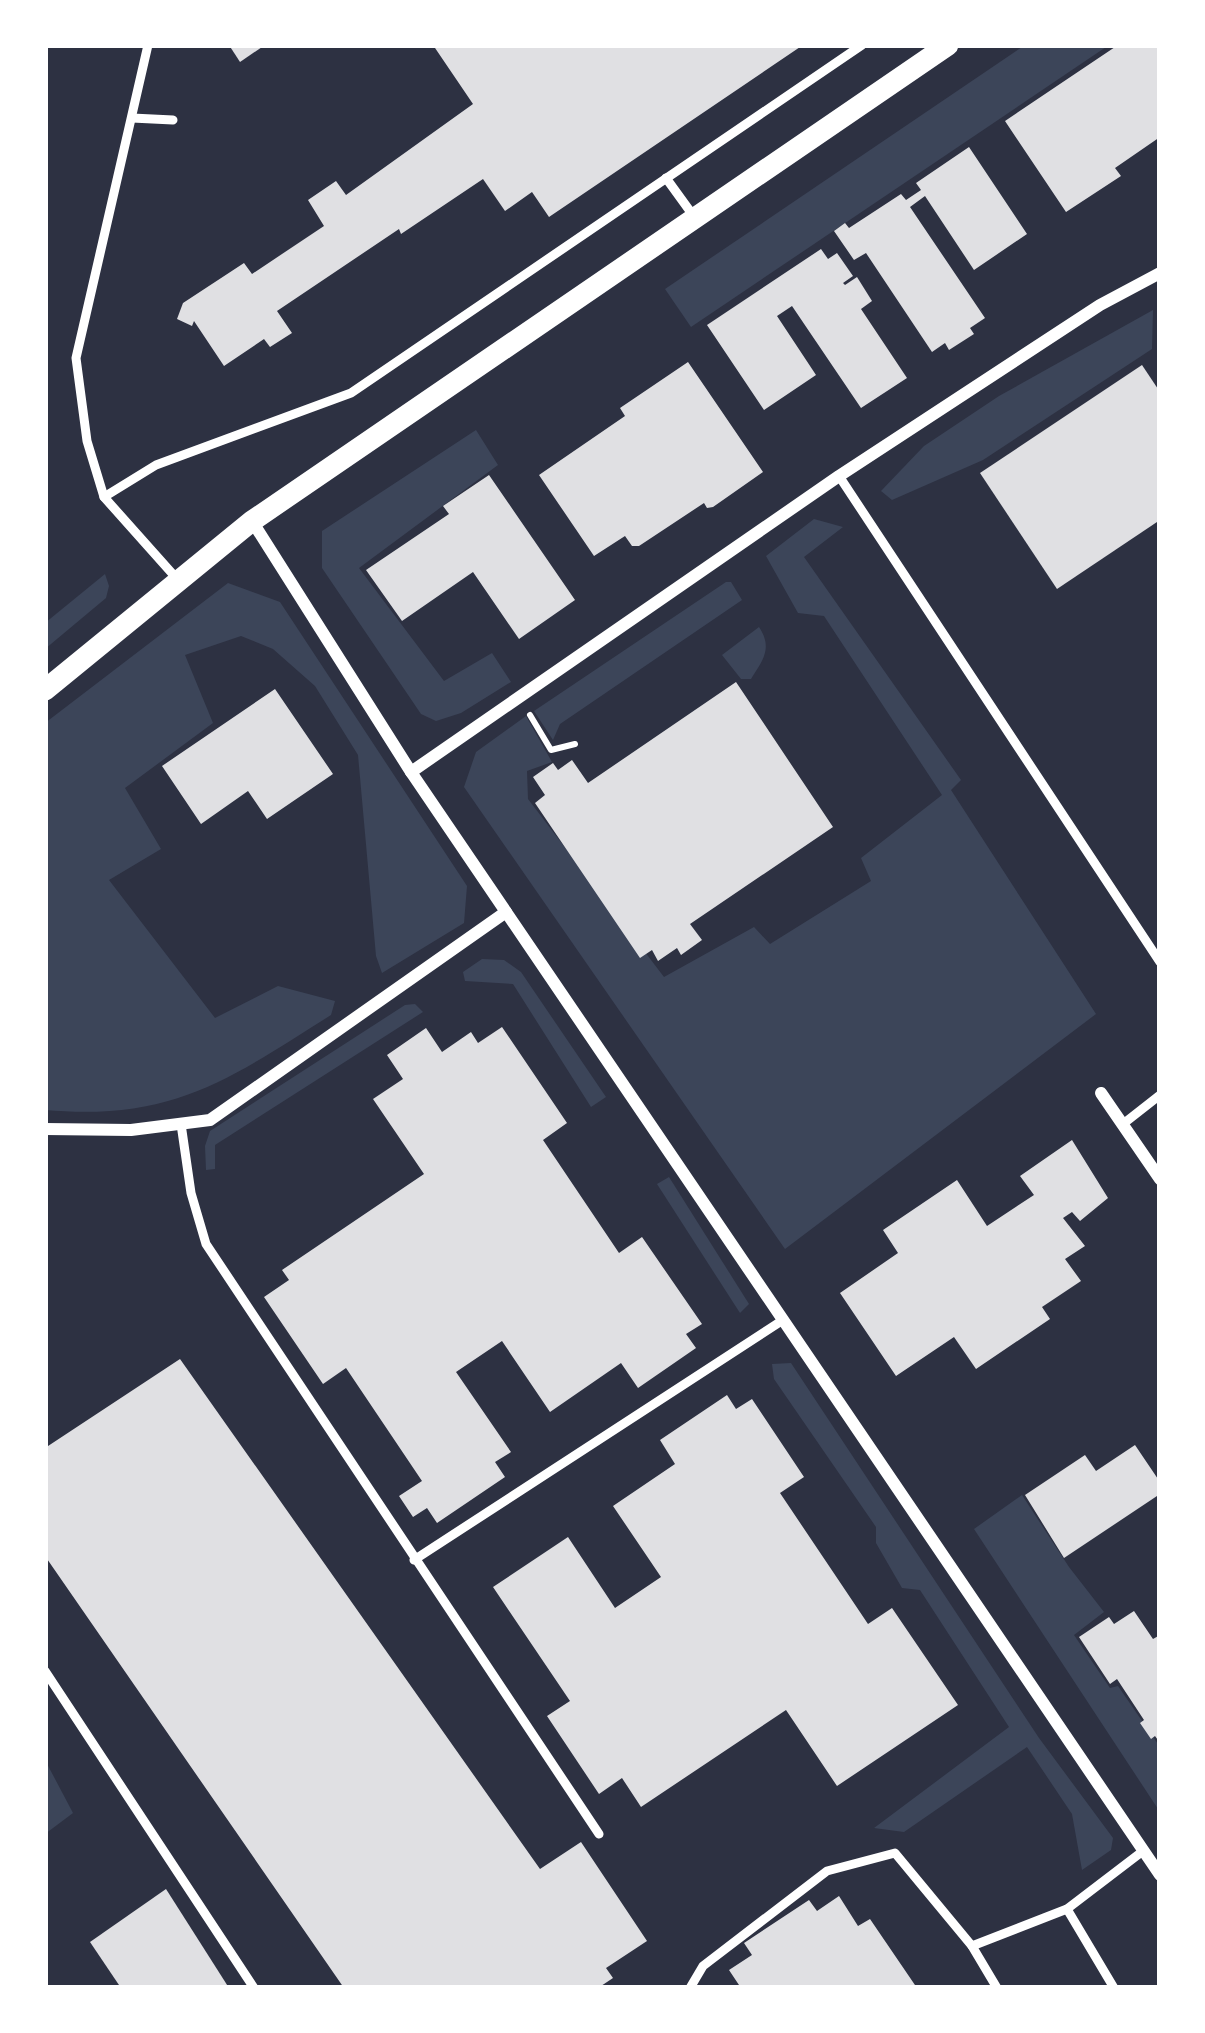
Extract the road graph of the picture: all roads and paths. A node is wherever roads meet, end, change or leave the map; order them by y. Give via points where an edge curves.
1 (148, 45) edge
2 (862, 45) edge
3 (949, 45) edge
4 (131, 118) junction
5 (173, 120) dead end
6 (666, 178) junction
7 (695, 218) junction
8 (1160, 273) edge
9 (839, 476) junction
10 (104, 497) junction
11 (252, 521) junction
12 (178, 580) junction
13 (45, 690) edge
14 (519, 697) junction
15 (575, 744) dead end
16 (411, 772) junction
17 (506, 912) junction
18 (1160, 962) edge
19 (1101, 1093) dead end
20 (1160, 1095) edge
21 (181, 1124) junction
22 (1123, 1124) junction
23 (45, 1129) edge
24 (1160, 1179) edge
25 (783, 1319) junction
26 (414, 1560) junction
27 (45, 1671) edge
28 (599, 1834) dead end
29 (1143, 1851) junction
30 (1160, 1875) edge
31 (1066, 1910) junction
32 (971, 1946) junction
33 (254, 1988) edge
34 (690, 1988) edge
35 (997, 1988) edge
36 (1114, 1988) edge

1 - 4 lane
2 - 6 lane
3 - 7 street
4 - 5 lane
4 - 10 lane via 76,358
6 - 7 lane
6 - 10 lane via 351,393 156,465
7 - 11 street
8 - 9 street
9 - 14 street
9 - 18 lane
10 - 12 lane
11 - 12 street
11 - 16 street
12 - 13 street
14 - 15 path via 550,750
14 - 16 street
16 - 17 street
17 - 21 street via 210,1120
17 - 25 street
19 - 22 street
20 - 22 lane
21 - 23 street
21 - 26 lane via 206,1244
22 - 24 street
25 - 26 lane
25 - 29 street
26 - 28 lane
27 - 33 lane
29 - 30 street
29 - 31 lane
31 - 32 lane
31 - 36 lane
32 - 34 lane via 895,1853 827,1871 703,1966
32 - 35 lane

